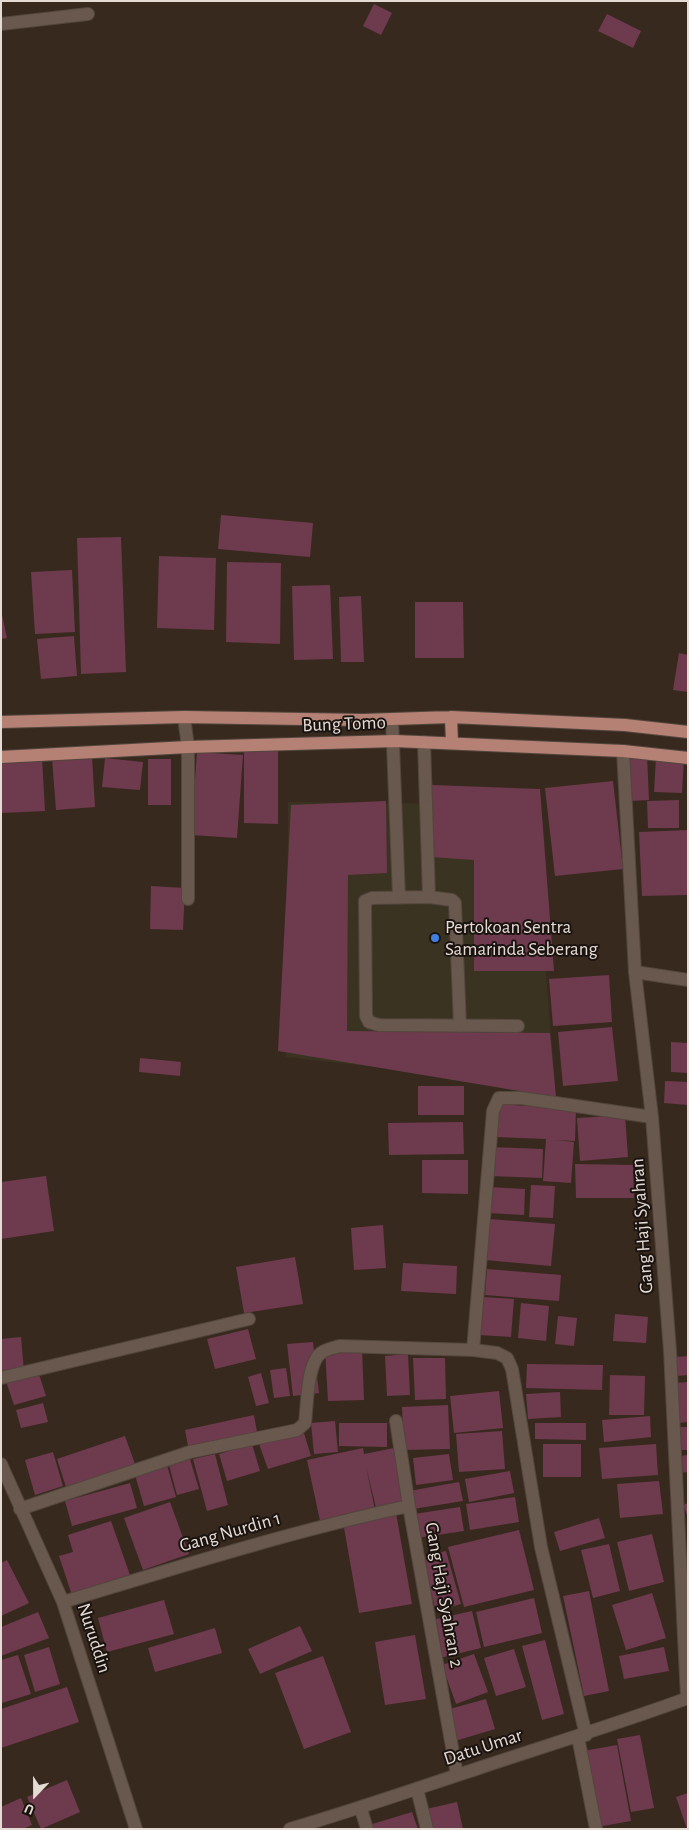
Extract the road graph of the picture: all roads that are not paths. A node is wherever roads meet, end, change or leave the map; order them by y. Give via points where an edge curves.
1 (88, 14) dead end
2 (1, 24) edge
3 (184, 717) junction
4 (451, 717) junction
5 (392, 719) junction
6 (1, 722) edge
7 (688, 732) edge
8 (395, 741) junction
9 (424, 742) junction
10 (452, 743) junction
11 (188, 748) junction
12 (623, 751) junction
13 (1, 757) edge
14 (688, 758) edge
15 (399, 897) junction
16 (429, 897) junction
17 (188, 899) dead end
18 (635, 972) junction
19 (688, 980) edge
20 (460, 1026) junction
21 (518, 1026) dead end
22 (652, 1118) junction
23 (249, 1319) dead end
24 (473, 1350) junction
25 (1, 1378) edge
26 (396, 1422) dead end
27 (1, 1464) edge
28 (409, 1506) junction
29 (20, 1509) junction
30 (63, 1602) junction
31 (687, 1698) edge
32 (582, 1736) junction
33 (457, 1775) junction
34 (416, 1789) junction
35 (361, 1809) junction
36 (136, 1829) edge
37 (290, 1829) edge
38 (368, 1829) edge
39 (427, 1829) edge
40 (596, 1829) edge

1 - 2 street
3 - 5 main road, Bung Tomo
3 - 6 main road, Bung Tomo
3 - 11 street
4 - 5 main road, Bung Tomo
4 - 7 main road, Bung Tomo via 625,725
4 - 10 main road
5 - 8 street
8 - 9 main road, Bung Tomo
8 - 11 main road, Bung Tomo
8 - 15 street
9 - 10 main road, Bung Tomo
9 - 16 street
10 - 12 main road, Bung Tomo
11 - 13 main road, Bung Tomo
11 - 17 street
12 - 14 main road, Bung Tomo
12 - 18 street, Gang Haji Syahran
15 - 16 street
15 - 20 street via 365,901 366,1016 369,1022 379,1025
16 - 20 street via 455,903
18 - 19 street
18 - 22 street, Gang Haji Syahran
20 - 21 street
22 - 24 street via 520,1098 499,1098 493,1111
22 - 31 street, Gang Haji Syahran via 670,1351
23 - 25 street
24 - 29 street via 340,1346 323,1351 318,1355 309,1381 305,1423 297,1430 190,1452
24 - 32 street via 497,1353 507,1358 512,1369 541,1548
26 - 28 street, Gang Haji Syahran 2
27 - 29 street, Nuruddin
28 - 30 street, Gang Nurdin 1 via 254,1544
28 - 33 street, Gang Haji Syahran 2
29 - 30 street, Nuruddin
30 - 36 street, Nuruddin
31 - 32 street, Datu Umar
32 - 33 street, Datu Umar
32 - 40 street
33 - 34 street, Datu Umar
34 - 35 street, Datu Umar
34 - 39 street
35 - 37 street, Datu Umar
35 - 38 street

